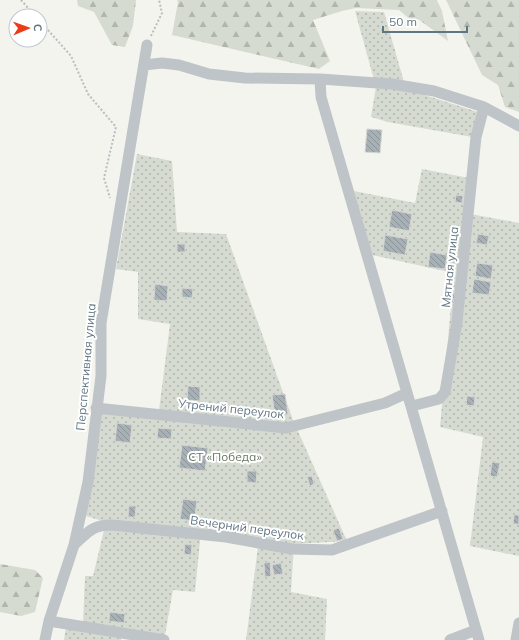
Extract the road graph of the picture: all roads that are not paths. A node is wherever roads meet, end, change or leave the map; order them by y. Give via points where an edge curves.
1 (148, 44) road end
2 (144, 65) junction
3 (320, 79) junction
4 (484, 107) junction
5 (519, 126) edge
6 (407, 392) junction
7 (412, 406) junction
8 (96, 408) junction
9 (442, 510) junction
10 (74, 545) junction
11 (49, 621) junction
12 (519, 623) edge
13 (478, 635) edge
14 (45, 640) edge
15 (164, 640) edge
16 (450, 640) edge
17 (516, 640) edge

1 - 2 street, Перспективная улица
2 - 3 street via 179,65 209,74 246,78
2 - 8 street, Перспективная улица via 101,323 101,376
3 - 4 street via 434,90
3 - 6 street via 321,97
4 - 5 street
4 - 7 street, Мятная улица via 476,137 457,322 445,392 439,399
6 - 7 street
6 - 8 street, Утрений переулок via 385,403 286,428
7 - 9 street
8 - 10 street, Перспективная улица via 88,482
9 - 10 street, Вечерний переулок via 332,550 292,550 226,537 112,525 100,525
9 - 13 street
10 - 11 street, Перспективная улица
11 - 14 street, Перспективная улица
11 - 15 street
12 - 17 street
13 - 16 street

